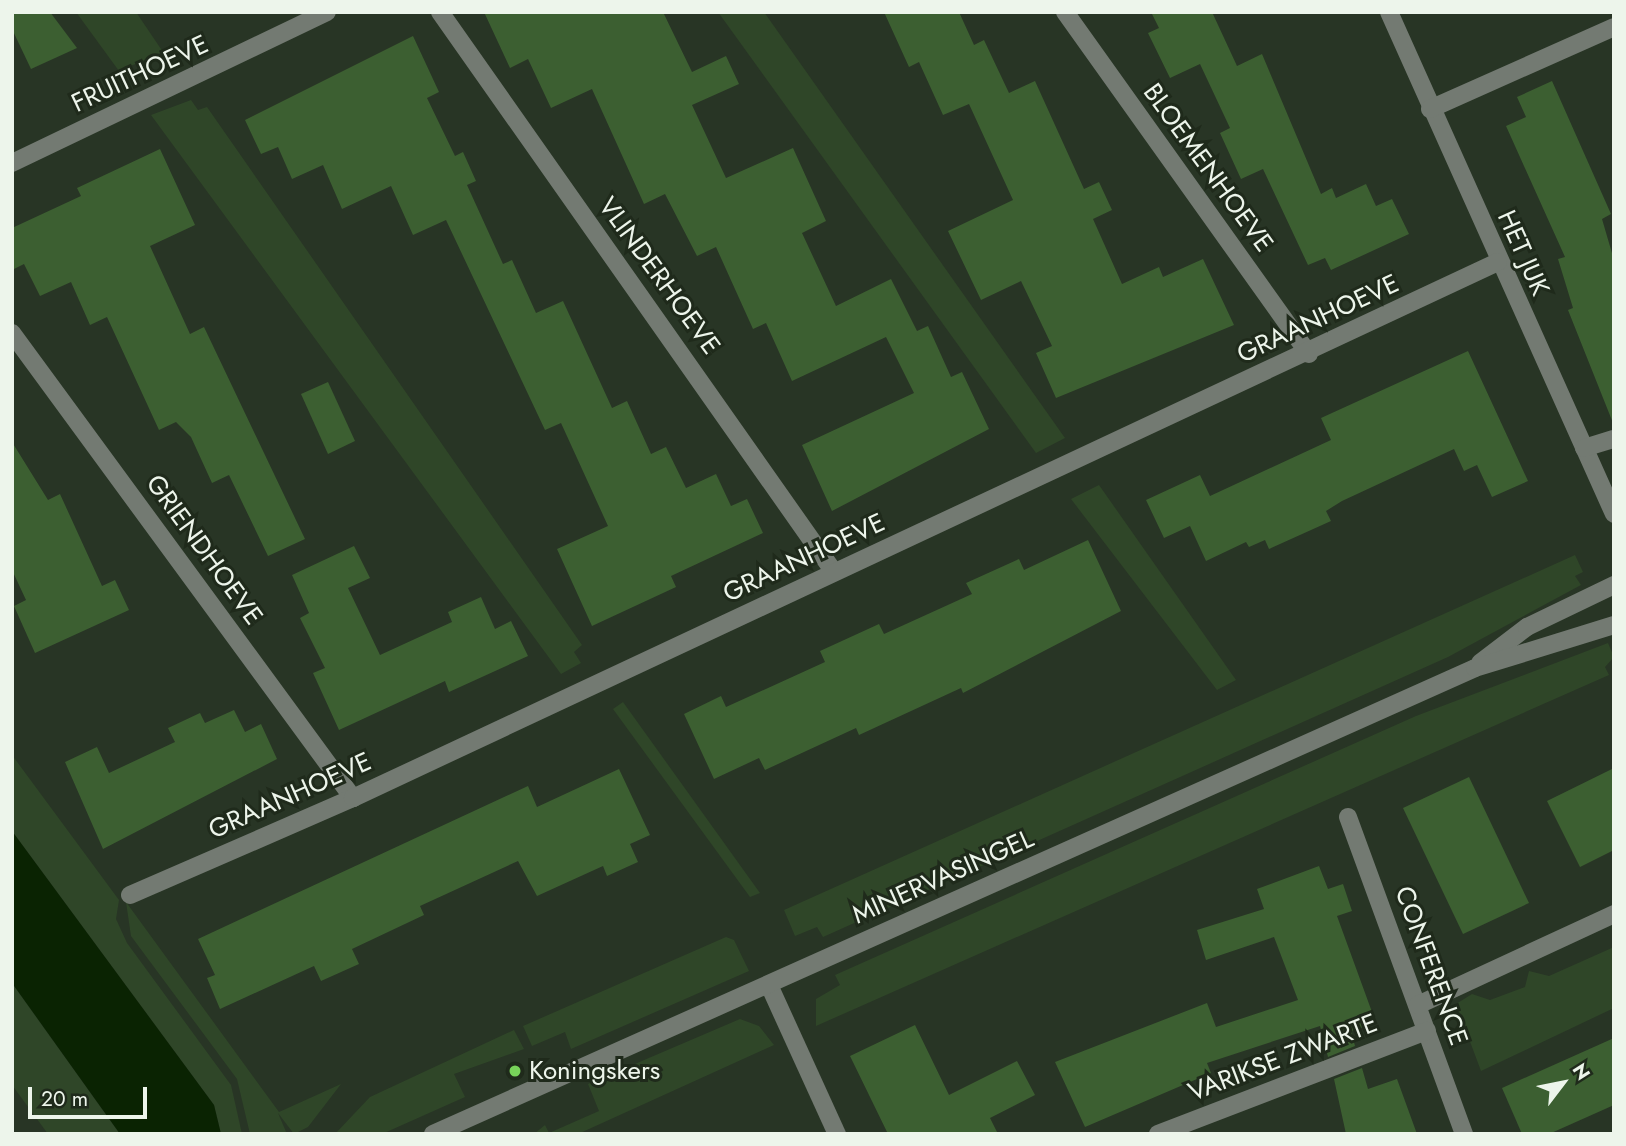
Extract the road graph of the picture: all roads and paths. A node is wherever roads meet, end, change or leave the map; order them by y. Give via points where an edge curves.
1 (327, 12) edge
2 (440, 12) edge
3 (1065, 12) edge
4 (1389, 12) edge
5 (1614, 27) edge
6 (1430, 109) junction
7 (12, 163) edge
8 (1498, 262) junction
9 (12, 333) edge
10 (1309, 354) junction
11 (1614, 439) edge
12 (1584, 448) junction
13 (1614, 514) edge
14 (834, 572) junction
15 (1614, 585) edge
16 (1614, 625) edge
17 (1475, 668) junction
18 (353, 798) junction
19 (1348, 817) dead end
20 (130, 895) dead end
21 (1614, 914) edge
22 (769, 985) junction
23 (1418, 1005) junction
24 (1427, 1031) junction
25 (433, 1134) edge
26 (837, 1134) edge
27 (1158, 1134) edge
28 (1464, 1134) edge

1 - 7 street, FRUITHOEVE
2 - 14 street, VLINDERHOEVE
3 - 10 street, BLOEMENHOEVE
4 - 6 street, HET JUK
5 - 6 street
6 - 8 street, HET JUK
8 - 10 street, GRAANHOEVE
8 - 12 street, HET JUK
9 - 18 street, GRIENDHOEVE
10 - 14 street, GRAANHOEVE
11 - 12 street
12 - 13 street, HET JUK
14 - 18 street, GRAANHOEVE
15 - 17 street, MINERVASINGEL via 1527,627
16 - 17 street, MINERVASINGEL
17 - 22 street, MINERVASINGEL
18 - 20 street, GRAANHOEVE
19 - 23 street, CONFERENCE
21 - 23 street
22 - 25 street, MINERVASINGEL
22 - 26 street
23 - 24 street, CONFERENCE
24 - 27 street, VARIKSE ZWARTE
24 - 28 street, CONFERENCE

